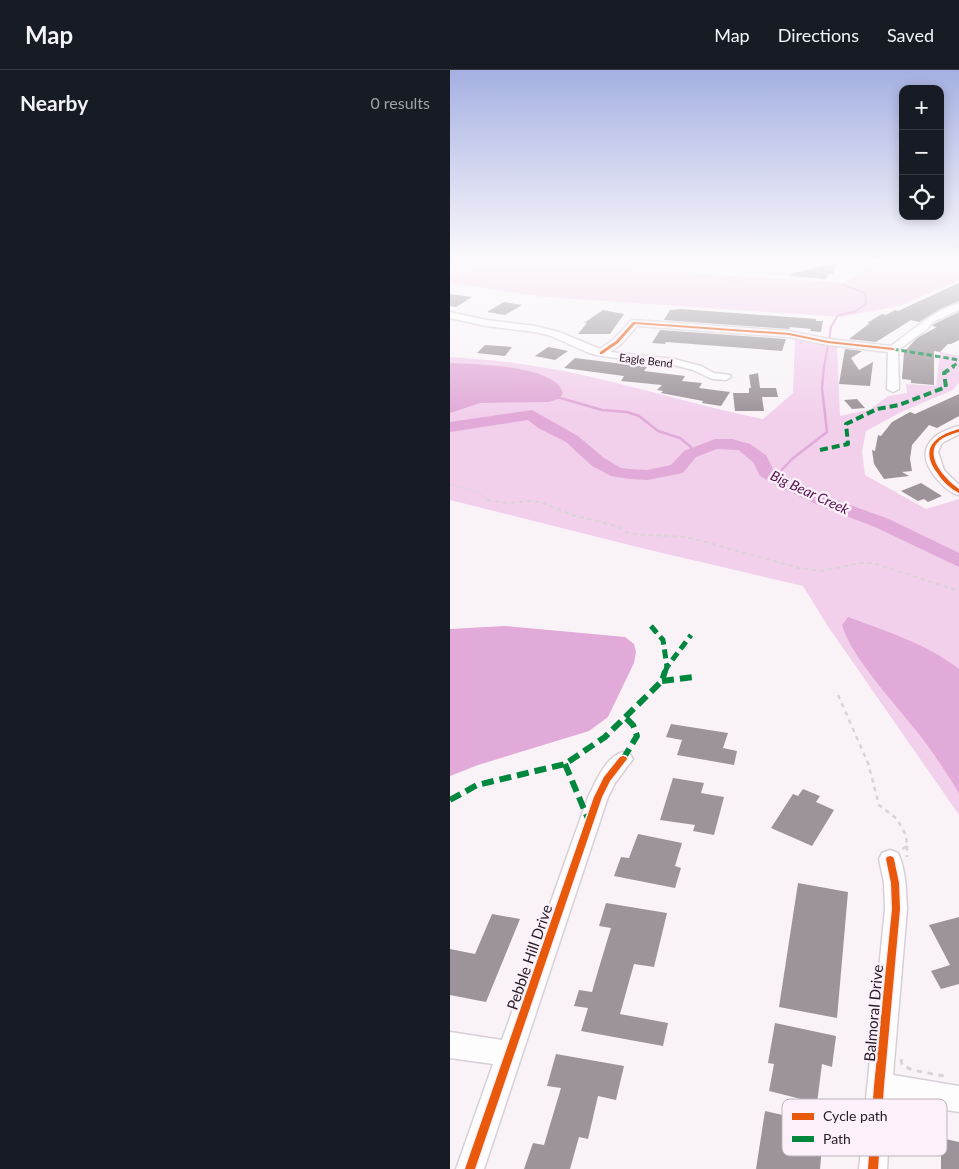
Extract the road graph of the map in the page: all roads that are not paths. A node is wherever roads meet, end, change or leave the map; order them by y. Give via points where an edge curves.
1 (946, 312) edge
2 (450, 315) edge
3 (893, 349) junction
4 (601, 353) junction
5 (726, 377) dead end
6 (893, 388) dead end
7 (959, 430) edge
8 (959, 491) edge
9 (623, 759) dead end
10 (901, 856) road end
11 (450, 1045) edge
12 (508, 1054) junction
13 (879, 1086) junction
14 (953, 1088) edge
15 (878, 1099) edge
16 (874, 1156) edge
17 (470, 1169) edge
18 (873, 1169) edge

1 - 3 street via 930,320
2 - 4 street, Eagle Bend via 535,329
3 - 4 street via 789,334 634,323 617,342
3 - 6 street
4 - 5 street, Eagle Bend via 674,362 712,376
7 - 8 street via 940,438 931,455 941,475
9 - 12 street, Pebble Hill Drive via 598,797
10 - 13 street, Balmoral Drive via 894,883 896,909
11 - 12 street
12 - 17 street, Pebble Hill Drive
13 - 14 street
13 - 15 street, Balmoral Drive
16 - 18 street, Balmoral Drive

